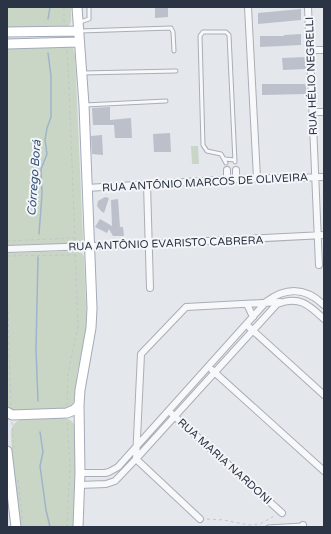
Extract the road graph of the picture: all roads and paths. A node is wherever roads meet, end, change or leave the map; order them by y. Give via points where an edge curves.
1 (64, 7) edge
2 (77, 7) edge
3 (88, 7) edge
4 (248, 7) edge
5 (308, 7) edge
6 (64, 25) dead end
7 (77, 26) junction
8 (7, 32) edge
9 (78, 42) junction
10 (7, 44) edge
11 (67, 50) dead end
12 (310, 50) junction
13 (324, 50) edge
14 (174, 51) dead end
15 (176, 71) dead end
16 (81, 74) junction
17 (166, 102) dead end
18 (84, 105) junction
19 (313, 112) junction
20 (324, 112) edge
21 (225, 161) joint
22 (227, 170) dead end
23 (236, 170) dead end
24 (315, 177) junction
25 (324, 177) edge
26 (257, 178) junction
27 (236, 179) junction
28 (228, 180) junction
29 (147, 184) junction
30 (86, 188) junction
31 (321, 235) edge
32 (75, 238) junction
33 (7, 241) edge
34 (150, 244) junction
35 (75, 246) junction
36 (89, 246) junction
37 (7, 249) edge
38 (75, 255) junction
39 (7, 256) edge
40 (319, 265) dead end
41 (7, 282) edge
42 (150, 288) dead end
43 (323, 300) edge
44 (266, 302) junction
45 (280, 302) junction
46 (247, 304) junction
47 (312, 308) junction
48 (253, 317) junction
49 (324, 319) edge
50 (247, 325) junction
51 (252, 330) junction
52 (208, 367) junction
53 (214, 372) junction
54 (324, 395) edge
55 (79, 405) junction
56 (66, 410) junction
57 (168, 410) junction
58 (9, 415) edge
59 (174, 416) junction
60 (78, 422) junction
61 (137, 445) junction
62 (11, 452) edge
63 (136, 459) junction
64 (324, 471) edge
65 (109, 472) junction
66 (80, 473) junction
67 (17, 474) dead end
68 (115, 481) junction
69 (79, 484) junction
70 (282, 512) joint
71 (200, 518) joint
72 (303, 526) edge
73 (16, 527) edge
74 (23, 527) edge
75 (67, 527) edge
76 (78, 527) edge
77 (268, 527) edge

1 - 6 path
2 - 7 main road
3 - 7 lane via 89,19
4 - 26 street
5 - 12 street, RUA HÉLIO NEGRELLI
7 - 8 main road
7 - 9 main road
7 - 14 lane via 171,28
9 - 10 main road
9 - 16 main road
11 - 32 path
12 - 13 street
12 - 19 street, RUA HÉLIO NEGRELLI
15 - 16 lane
16 - 18 main road
17 - 18 lane
18 - 30 main road
19 - 20 street
19 - 24 street, RUA HÉLIO NEGRELLI
21 - 21 lane via 219,153 206,151 203,145 200,36 203,32 226,32 229,35 235,161
22 - 28 street
23 - 27 street
24 - 25 street, RUA ANTÔNIO MARCOS DE OLIVEIRA
24 - 26 street, RUA ANTÔNIO MARCOS DE OLIVEIRA
24 - 31 street, RUA HÉLIO NEGRELLI
26 - 27 street, RUA ANTÔNIO MARCOS DE OLIVEIRA
27 - 28 street, RUA ANTÔNIO MARCOS DE OLIVEIRA
28 - 29 street, RUA ANTÔNIO MARCOS DE OLIVEIRA
29 - 30 street, RUA ANTÔNIO MARCOS DE OLIVEIRA
29 - 34 street
30 - 36 main road
31 - 34 street, RUA ANTÔNIO EVARISTO CABRERA
31 - 40 street, RUA HÉLIO NEGRELLI
32 - 33 path
32 - 35 path
34 - 36 street, RUA ANTÔNIO EVARISTO CABRERA
34 - 42 street
35 - 36 street, RUA ANTÔNIO EVARISTO CABRERA
35 - 37 street, RUA ANTÔNIO EVARISTO CABRERA
35 - 38 path
36 - 55 main road via 91,328
38 - 39 path
38 - 56 path via 78,326 68,374
41 - 58 path
43 - 44 street via 290,291
43 - 47 street
44 - 45 street
44 - 46 street
44 - 48 street
45 - 47 street via 301,301
45 - 51 street
46 - 48 street
46 - 61 street via 186,307 141,354
47 - 49 street
48 - 50 street
50 - 51 street
50 - 52 street
51 - 53 street
51 - 54 street
52 - 53 street
52 - 57 street
53 - 59 street
53 - 64 street
55 - 56 main road via 74,410
55 - 60 main road
56 - 58 main road
56 - 60 main road
56 - 75 path via 70,464
57 - 59 street, RUA MARIA NARDONI
57 - 61 street
58 - 62 path
59 - 63 street
59 - 70 street, RUA MARIA NARDONI
60 - 66 main road
61 - 63 street
61 - 65 street via 118,467
62 - 73 main road
63 - 68 street
63 - 71 street
65 - 66 street
65 - 68 street
66 - 69 main road
67 - 74 path
68 - 69 street via 106,484
69 - 76 main road
70 - 71 path via 254,525
72 - 77 lane

